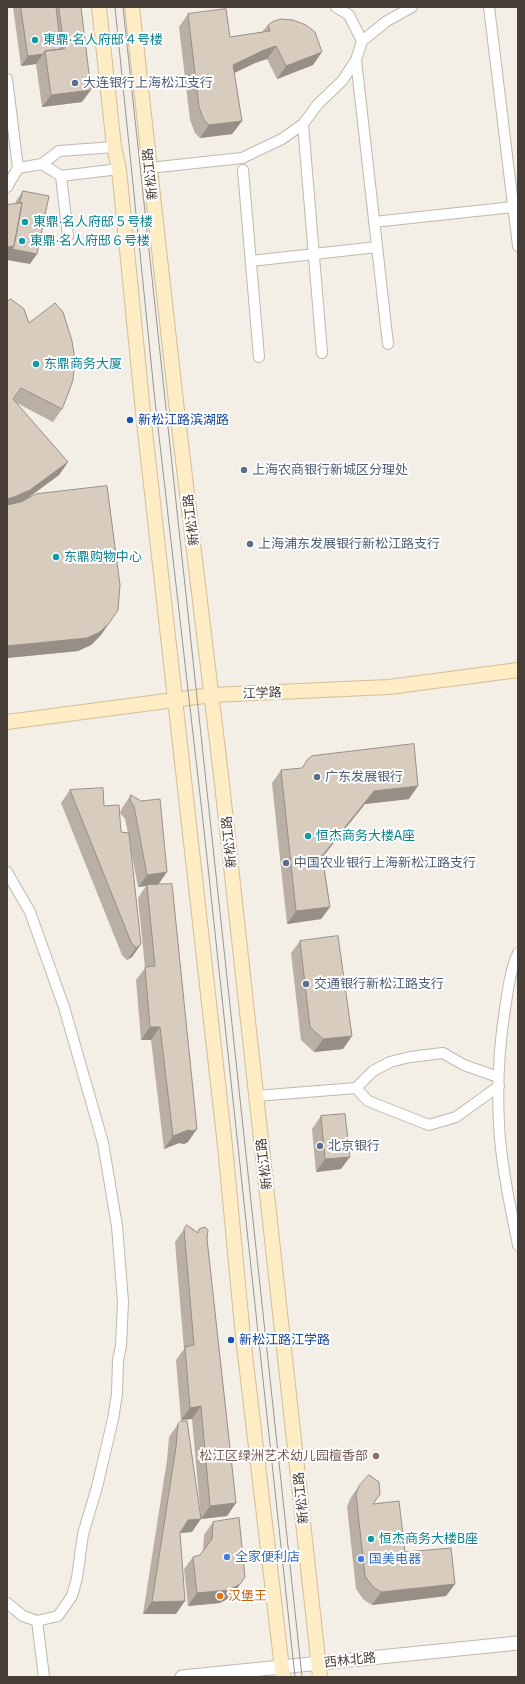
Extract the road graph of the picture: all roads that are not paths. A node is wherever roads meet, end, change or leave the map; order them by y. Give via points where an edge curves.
1 (99, 7) edge
2 (132, 7) edge
3 (336, 7) edge
4 (489, 7) edge
5 (410, 8) edge
6 (362, 40) junction
7 (356, 60) junction
8 (7, 79) edge
9 (303, 124) junction
10 (114, 147) junction
11 (42, 164) junction
12 (18, 168) junction
13 (149, 168) junction
14 (119, 169) junction
15 (243, 170) dead end
16 (61, 176) junction
17 (7, 186) edge
18 (513, 207) junction
19 (374, 222) junction
20 (68, 236) dead end
21 (518, 246) edge
22 (377, 247) junction
23 (314, 254) junction
24 (250, 262) junction
25 (388, 344) dead end
26 (322, 353) dead end
27 (259, 357) dead end
28 (518, 670) edge
29 (212, 695) junction
30 (175, 700) junction
31 (7, 722) edge
32 (7, 872) edge
33 (518, 953) edge
34 (499, 1081) junction
35 (356, 1088) junction
36 (256, 1096) junction
37 (518, 1245) edge
38 (7, 1603) edge
39 (37, 1621) junction
40 (518, 1642) edge
41 (319, 1663) junction
42 (283, 1672) edge
43 (44, 1677) edge
44 (182, 1677) edge
45 (320, 1677) edge

1 - 10 main road
2 - 13 main road, 新松江路
3 - 6 street via 349,14
4 - 18 street
5 - 6 street
6 - 7 street
7 - 9 street via 342,81 318,104
7 - 19 street
8 - 12 street
9 - 13 street via 282,139 242,158
9 - 23 street
10 - 11 street via 59,151
10 - 14 main road
11 - 12 street
11 - 16 street
12 - 17 street
13 - 29 main road, 新松江路
14 - 16 street
14 - 30 main road
15 - 24 street
16 - 20 street
18 - 19 street
18 - 21 street
19 - 22 street
22 - 23 street
22 - 25 street
23 - 24 street
23 - 26 street
24 - 27 street
28 - 29 main road, 江学路 via 389,687
29 - 30 main road, 江学路
29 - 36 main road, 新松江路
30 - 31 main road, 江学路
30 - 42 main road via 225,1146 243,1336
32 - 39 street via 30,912 64,1007 104,1143 117,1226 123,1302 113,1419 98,1487 83,1534 77,1578 72,1596 58,1616
33 - 34 street via 512,967 504,1014
34 - 35 street via 443,1054 390,1062 373,1072
34 - 35 street via 456,1117 429,1124 368,1101
34 - 37 street via 499,1125 506,1182
35 - 36 street
36 - 41 main road, 新松江路
38 - 39 street via 22,1616
39 - 43 street
40 - 41 street, 西林北路
41 - 42 street, 西林北路
41 - 45 main road, 新松江路
42 - 44 street, 西林北路

